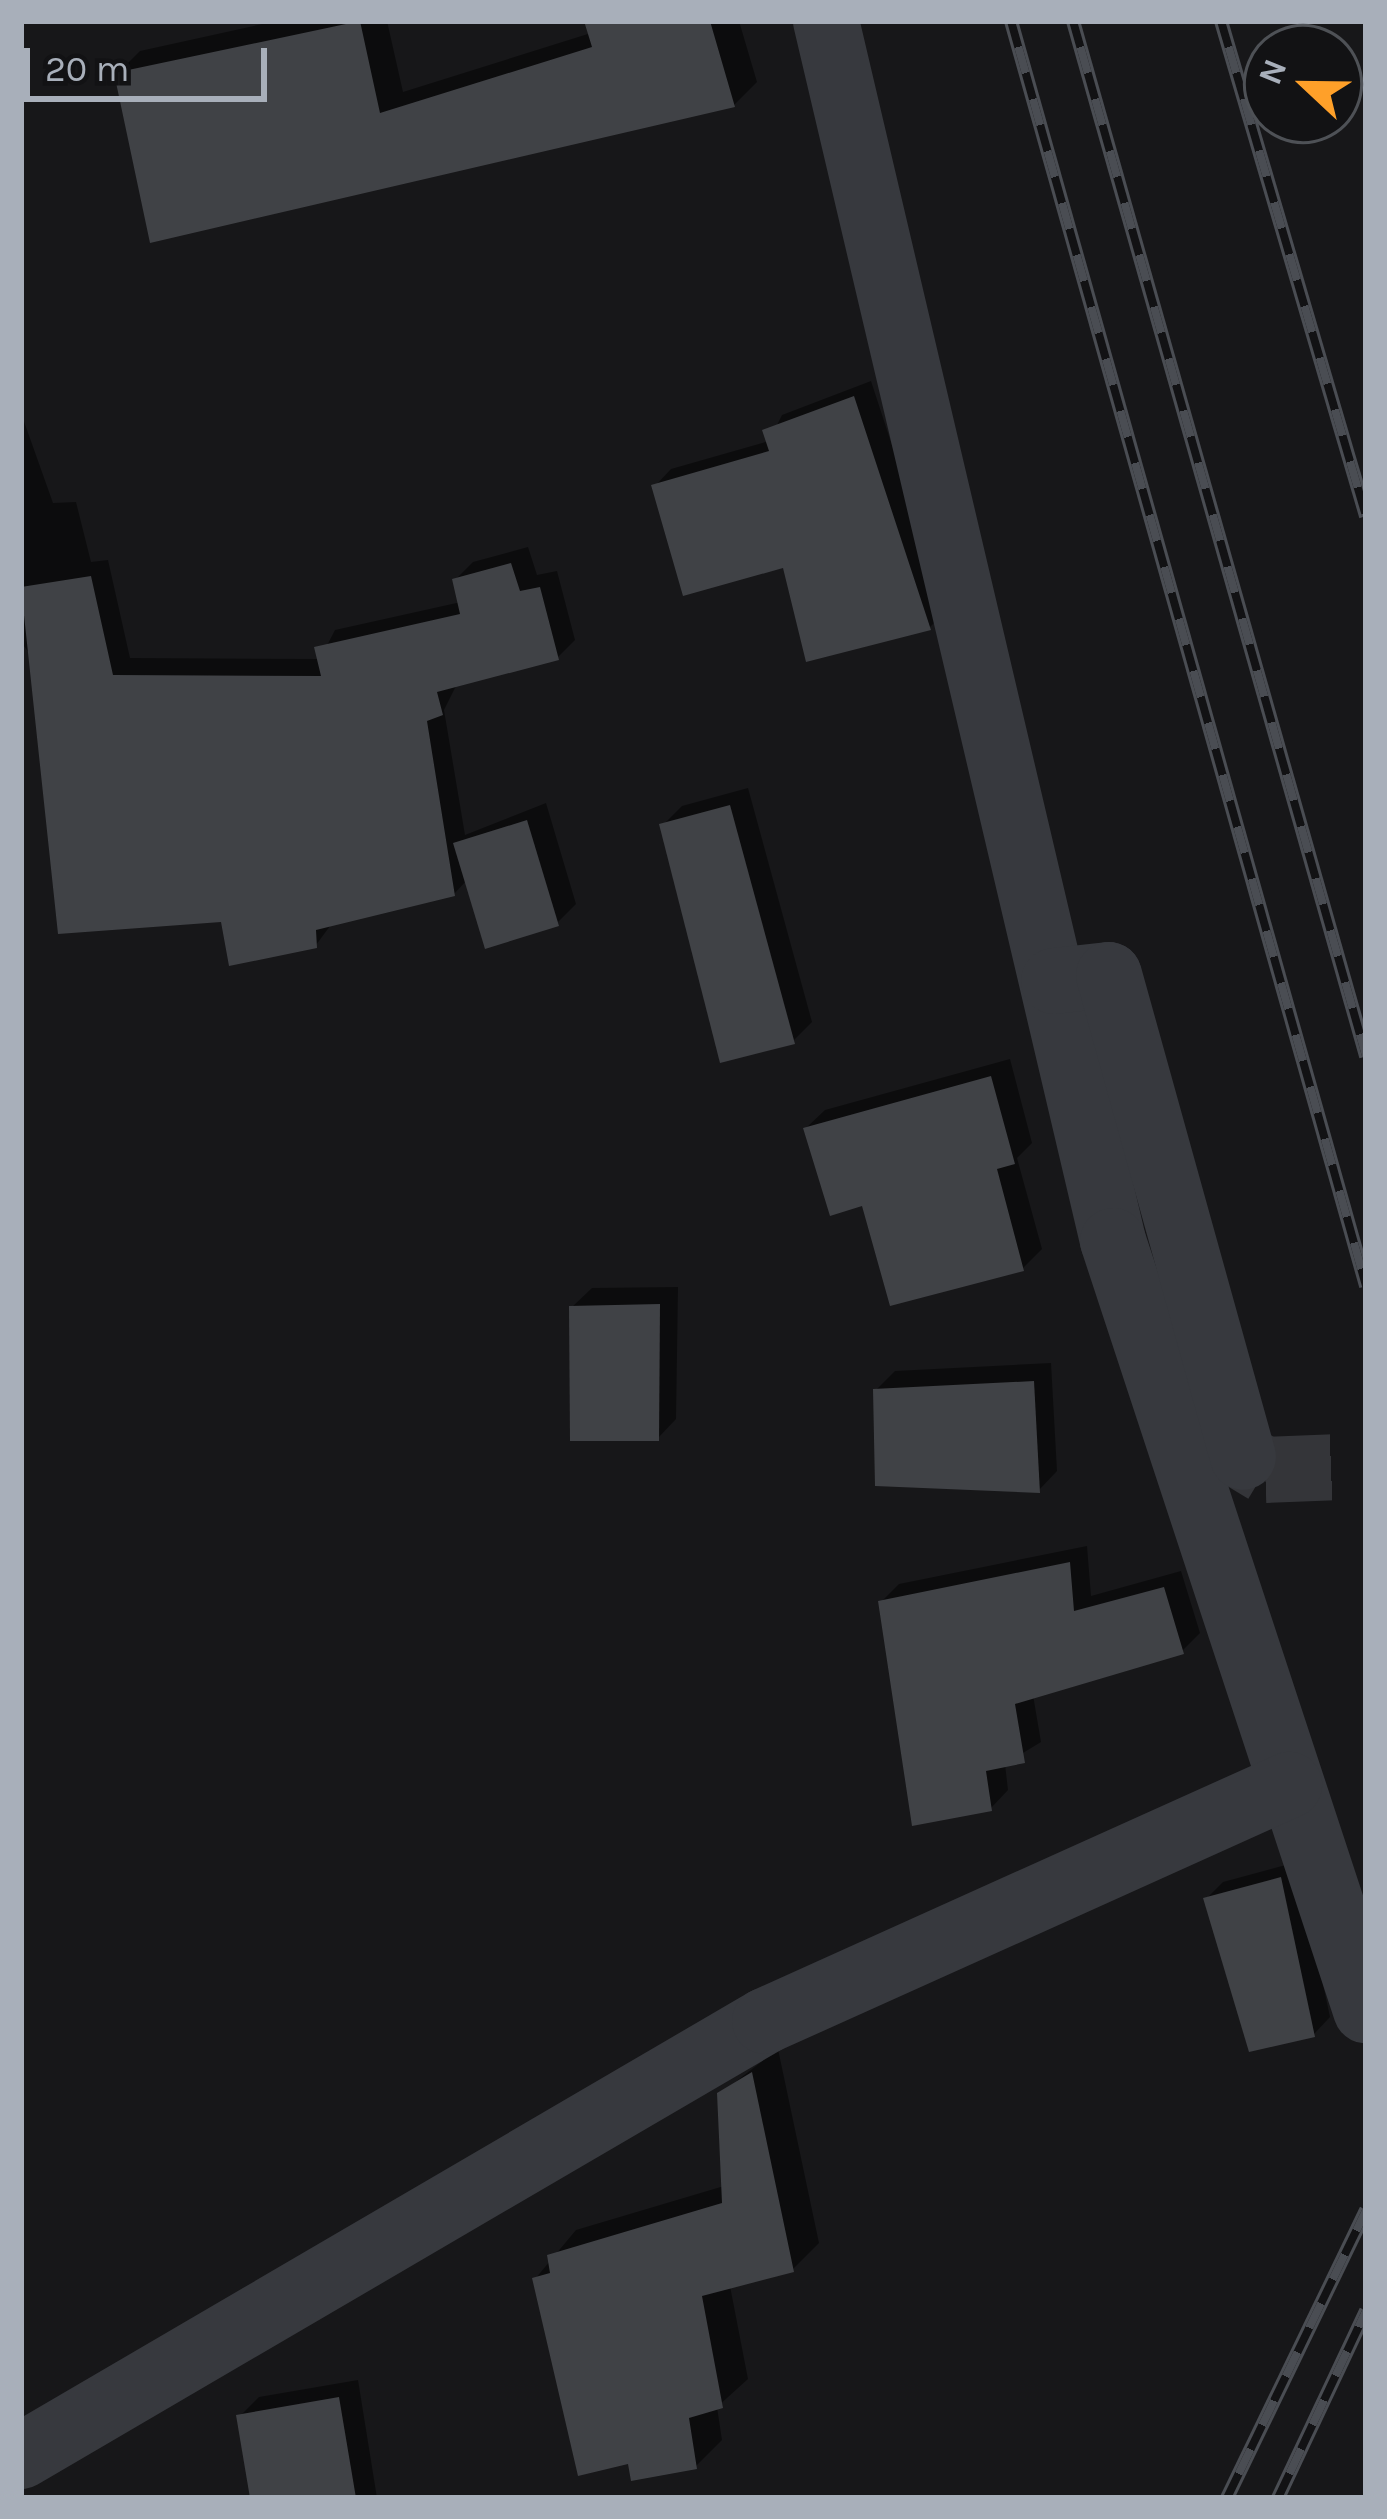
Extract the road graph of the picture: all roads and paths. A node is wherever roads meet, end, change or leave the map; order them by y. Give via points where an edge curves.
1 (826, 21) edge
2 (1054, 981) junction
3 (1243, 1457) dead end
4 (1289, 1785) junction
5 (1366, 2010) edge
6 (21, 2456) edge

1 - 2 street
2 - 3 street via 1109,975
2 - 4 street via 1113,1241
4 - 5 street
4 - 6 street via 765,2021

